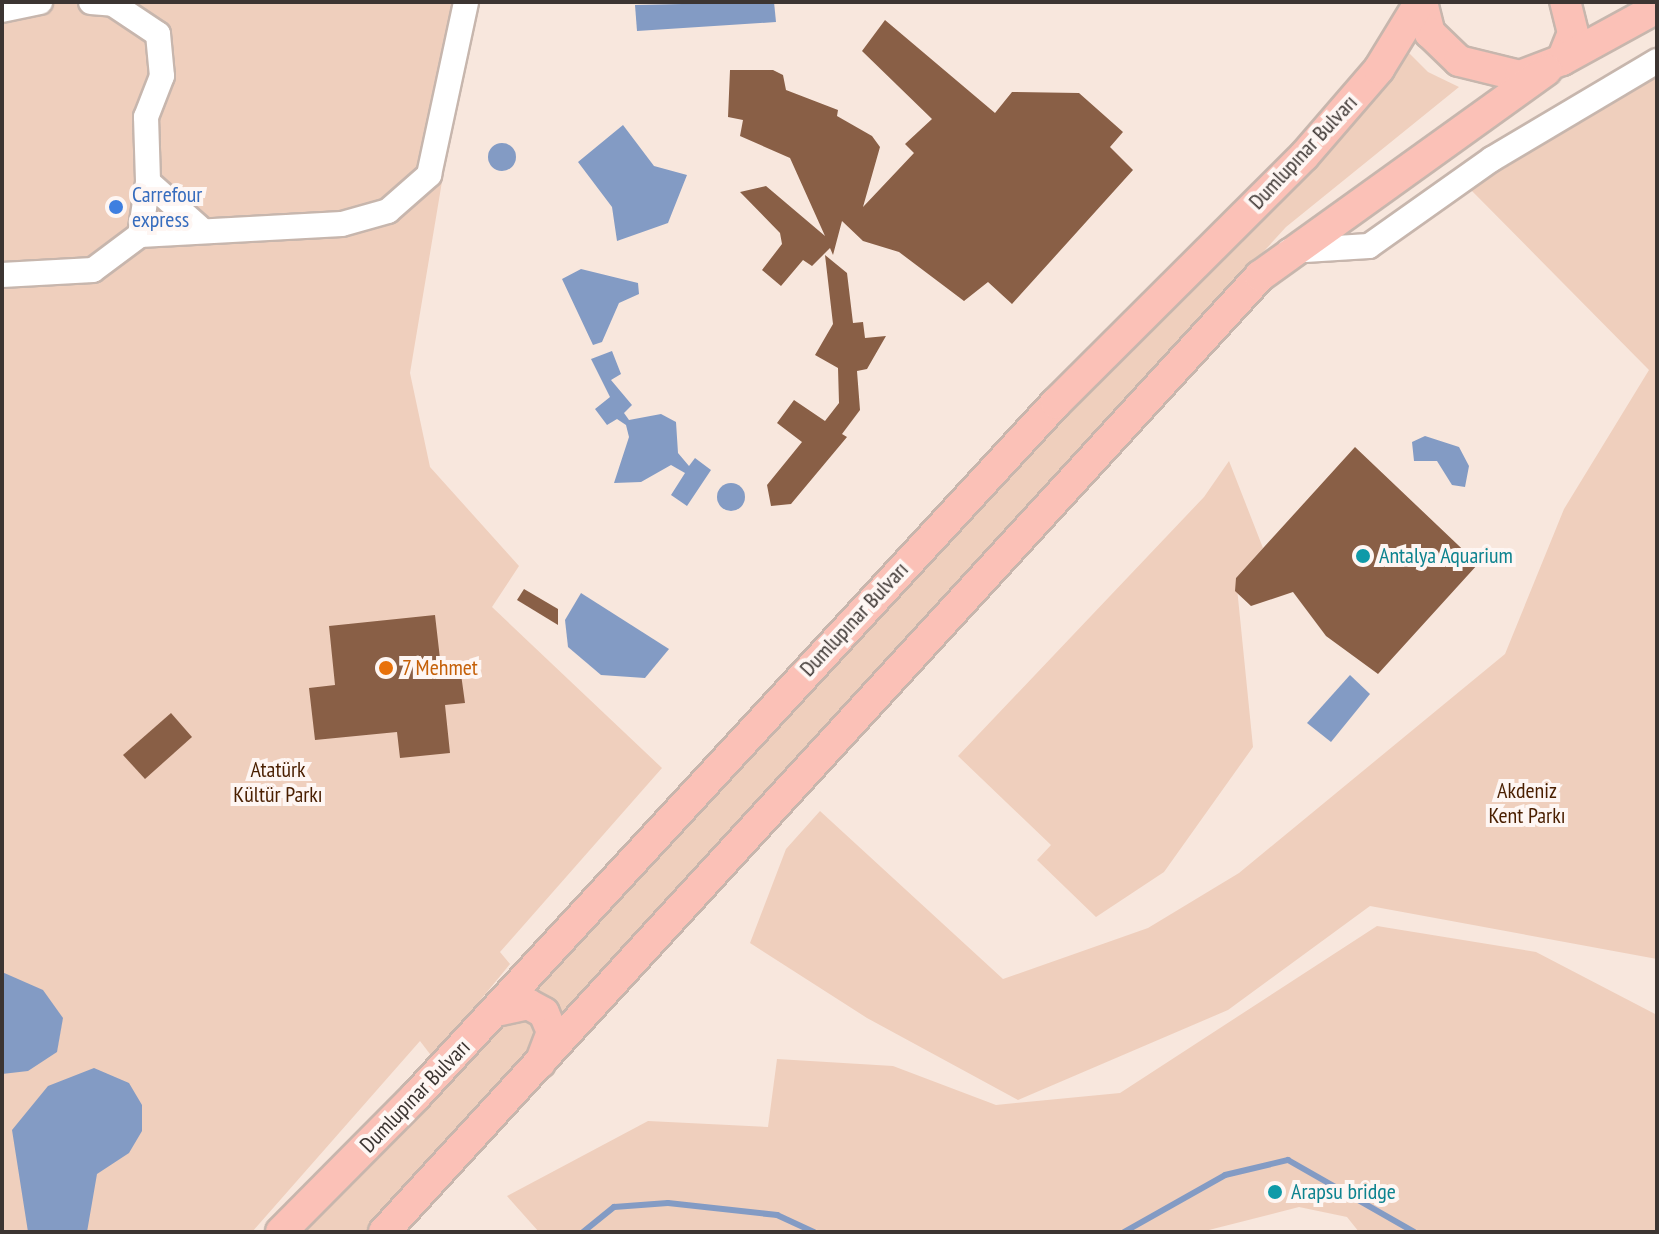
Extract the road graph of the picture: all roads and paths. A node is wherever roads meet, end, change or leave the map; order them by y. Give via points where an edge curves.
1 (40, 2) edge
2 (91, 2) edge
3 (466, 2) edge
4 (1421, 2) edge
5 (1565, 2) edge
6 (1657, 8) edge
7 (2, 10) edge
8 (1657, 61) edge
9 (1555, 65) junction
10 (148, 182) junction
11 (201, 229) junction
12 (140, 235) junction
13 (1289, 251) junction
14 (2, 275) edge
15 (496, 1011) junction
16 (540, 1063) junction
17 (281, 1232) edge
18 (384, 1232) edge

1 - 7 street
2 - 10 street via 113,4 158,34 162,76 146,117
3 - 11 street via 429,175 388,211 342,224
4 - 9 main road via 1430,33 1459,61 1501,74
4 - 15 main road, Dumlupınar Bulvarı via 1387,59 1304,156 1056,403
5 - 9 main road via 1573,33
6 - 9 main road
8 - 13 street via 1492,159 1369,246
9 - 13 main road
10 - 11 street
10 - 12 street
11 - 12 street
12 - 14 street via 93,270
13 - 16 main road
15 - 16 main road via 528,1004 544,1013 552,1032
15 - 17 main road, Dumlupınar Bulvarı
16 - 18 main road

